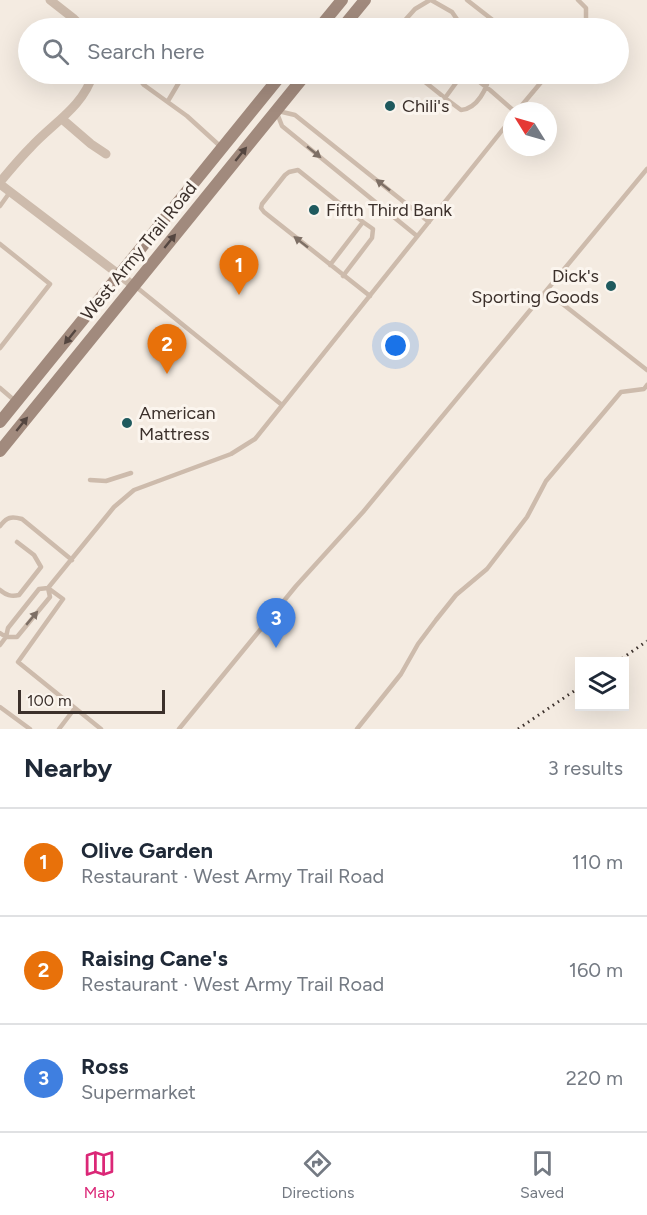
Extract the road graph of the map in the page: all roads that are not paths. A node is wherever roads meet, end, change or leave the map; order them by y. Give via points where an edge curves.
1 (50, 0) edge
2 (342, 0) edge
3 (365, 0) edge
4 (431, 0) edge
5 (467, 0) edge
6 (578, 0) edge
7 (73, 18) edge
8 (327, 18) edge
9 (350, 18) edge
10 (407, 18) edge
11 (456, 18) edge
12 (490, 18) edge
13 (586, 18) edge
14 (89, 84) edge
15 (143, 84) edge
16 (178, 84) edge
17 (274, 84) edge
18 (298, 84) edge
19 (428, 84) edge
20 (455, 84) edge
21 (483, 84) edge
22 (487, 84) edge
23 (539, 84) edge
24 (487, 87) junction
25 (445, 98) junction
26 (262, 99) junction
27 (168, 101) junction
28 (505, 102) edge
29 (524, 102) edge
30 (276, 111) junction
31 (62, 119) junction
32 (503, 129) edge
33 (222, 148) junction
34 (106, 154) dead end
35 (647, 169) edge
36 (0, 183) edge
37 (10, 192) junction
38 (0, 206) edge
39 (363, 222) junction
40 (429, 222) junction
41 (417, 236) junction
42 (0, 244) edge
43 (330, 265) junction
44 (120, 275) junction
45 (343, 276) junction
46 (134, 286) junction
47 (546, 291) junction
48 (370, 296) junction
49 (0, 348) edge
50 (647, 370) edge
51 (647, 386) edge
52 (0, 388) edge
53 (16, 402) junction
54 (282, 405) junction
55 (0, 422) edge
56 (0, 451) edge
57 (131, 473) dead end
58 (90, 480) dead end
59 (0, 526) edge
60 (17, 542) dead end
61 (72, 560) junction
62 (48, 588) junction
63 (0, 590) edge
64 (0, 633) edge
65 (6, 637) junction
66 (0, 645) edge
67 (0, 707) edge
68 (75, 708) junction
69 (30, 729) edge
70 (59, 729) edge
71 (101, 729) edge
72 (179, 729) edge
73 (357, 729) edge

1 - 7 street
2 - 8 main road
3 - 9 main road
4 - 10 lane
4 - 11 lane
5 - 12 lane
6 - 13 lane via 586,8
14 - 31 street
15 - 27 lane
16 - 27 lane
17 - 26 main road, West Army Trail Road
18 - 30 main road, West Army Trail Road
19 - 25 lane
20 - 25 lane
21 - 24 lane
22 - 24 lane
23 - 29 lane
24 - 25 lane via 467,110
24 - 28 lane
26 - 30 main road
26 - 33 main road, West Army Trail Road
27 - 33 lane
40 -> 30 lane via 295,115
30 -> 41 lane via 282,126
46 -> 30 main road, West Army Trail Road
31 - 34 street
31 - 36 street
32 - 40 lane
33 - 44 main road, West Army Trail Road
35 - 47 lane
36 - 37 street
37 - 38 lane
37 - 44 street
39 - 43 lane
43 -> 39 lane via 264,213 262,204 285,175 298,170
39 - 45 lane via 373,230 372,238
40 - 41 lane
41 - 48 lane
42 - 49 lane via 50,284
43 - 45 lane
44 - 46 street
44 -> 53 main road, West Army Trail Road
45 - 48 lane
46 - 54 lane
56 -> 46 main road, West Army Trail Road
47 - 50 lane
47 - 72 lane
48 - 54 lane
51 - 73 lane via 621,392 546,481 527,517 487,569 456,595 436,620 401,674
52 - 53 lane
53 - 55 main road, West Army Trail Road
54 - 61 lane via 255,440 242,448 134,490 114,507
57 - 58 lane via 106,481
59 - 61 lane via 13,516 22,519
60 - 63 lane via 34,555 41,567 19,595 13,597
61 - 62 lane
62 - 65 lane via 39,589 8,628
65 -> 62 lane via 16,637 50,597
62 - 68 lane via 63,599 18,662
64 - 65 lane
65 - 66 lane
67 - 69 lane
68 - 70 lane
68 - 71 lane

